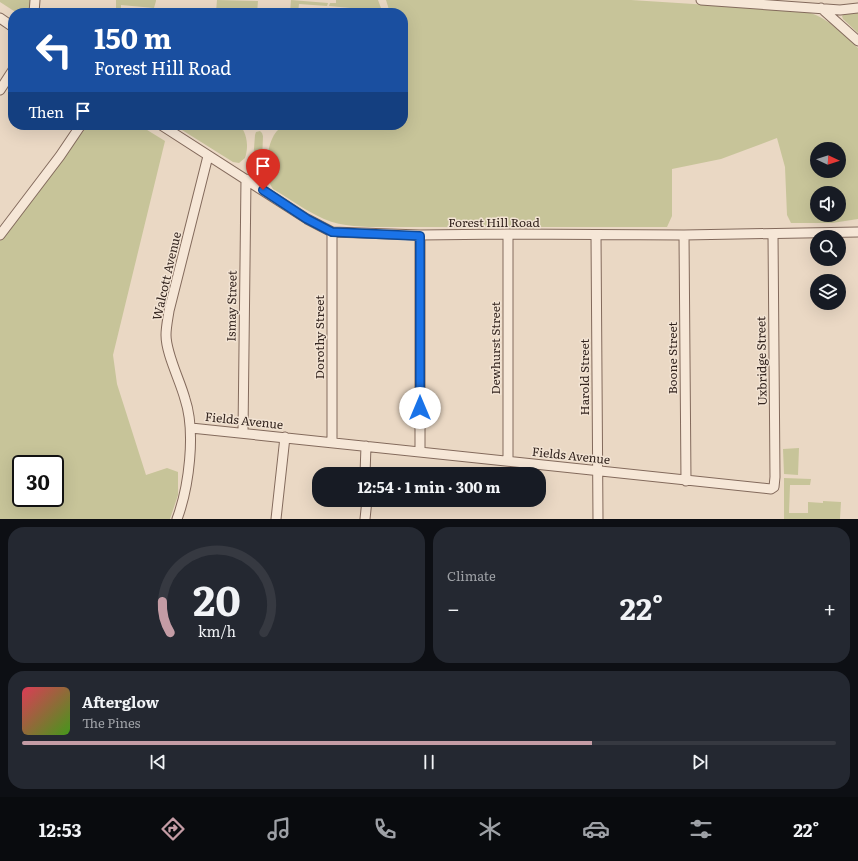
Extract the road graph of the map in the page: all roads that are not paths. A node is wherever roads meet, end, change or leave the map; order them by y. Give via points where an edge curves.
1 (700, 0) edge
2 (821, 8) junction
3 (858, 8) edge
4 (858, 41) edge
5 (8, 78) edge
6 (0, 90) edge
7 (78, 130) edge
8 (169, 130) edge
9 (208, 156) junction
10 (246, 179) junction
11 (332, 232) junction
12 (858, 232) edge
13 (508, 234) junction
14 (773, 234) junction
15 (0, 235) edge
16 (596, 235) junction
17 (684, 235) junction
18 (420, 236) junction
19 (191, 428) junction
20 (243, 433) junction
21 (285, 437) junction
22 (332, 442) junction
23 (366, 446) junction
24 (420, 452) junction
25 (508, 461) junction
26 (365, 467) edge
27 (597, 471) junction
28 (686, 480) junction
29 (774, 488) joint
30 (367, 507) edge
31 (177, 519) edge
32 (276, 519) edge
33 (366, 519) edge
34 (598, 519) edge

1 - 2 street
2 - 3 street
2 - 4 street
5 - 6 street
7 - 15 street
8 - 9 street, Forest Hill Road
9 - 10 street, Forest Hill Road
9 - 19 street, Walcott Avenue via 166,335 186,400
10 - 11 street, Forest Hill Road via 307,219
10 - 20 street, Ismay Street
11 - 18 street, Forest Hill Road
11 - 22 street, Dorothy Street
12 - 14 street, Forest Hill Road
13 - 16 street, Forest Hill Road
13 - 18 street, Forest Hill Road
13 - 25 street, Dewhurst Street
14 - 17 street, Forest Hill Road
14 - 29 street, Uxbridge Street
16 - 17 street, Forest Hill Road
16 - 27 street, Harold Street
17 - 28 street, Boone Street
18 - 24 street
19 - 20 street, Fields Avenue
19 - 31 street, Walcott Avenue via 183,503
20 - 21 street, Fields Avenue
21 - 22 street, Fields Avenue
21 - 32 street
22 - 23 street, Fields Avenue
23 - 24 street, Fields Avenue
23 - 26 street
24 - 25 street, Fields Avenue
25 - 27 street, Fields Avenue
27 - 28 street, Fields Avenue
27 - 34 street, Harold Street
28 - 29 street, Fields Avenue
30 - 33 street

